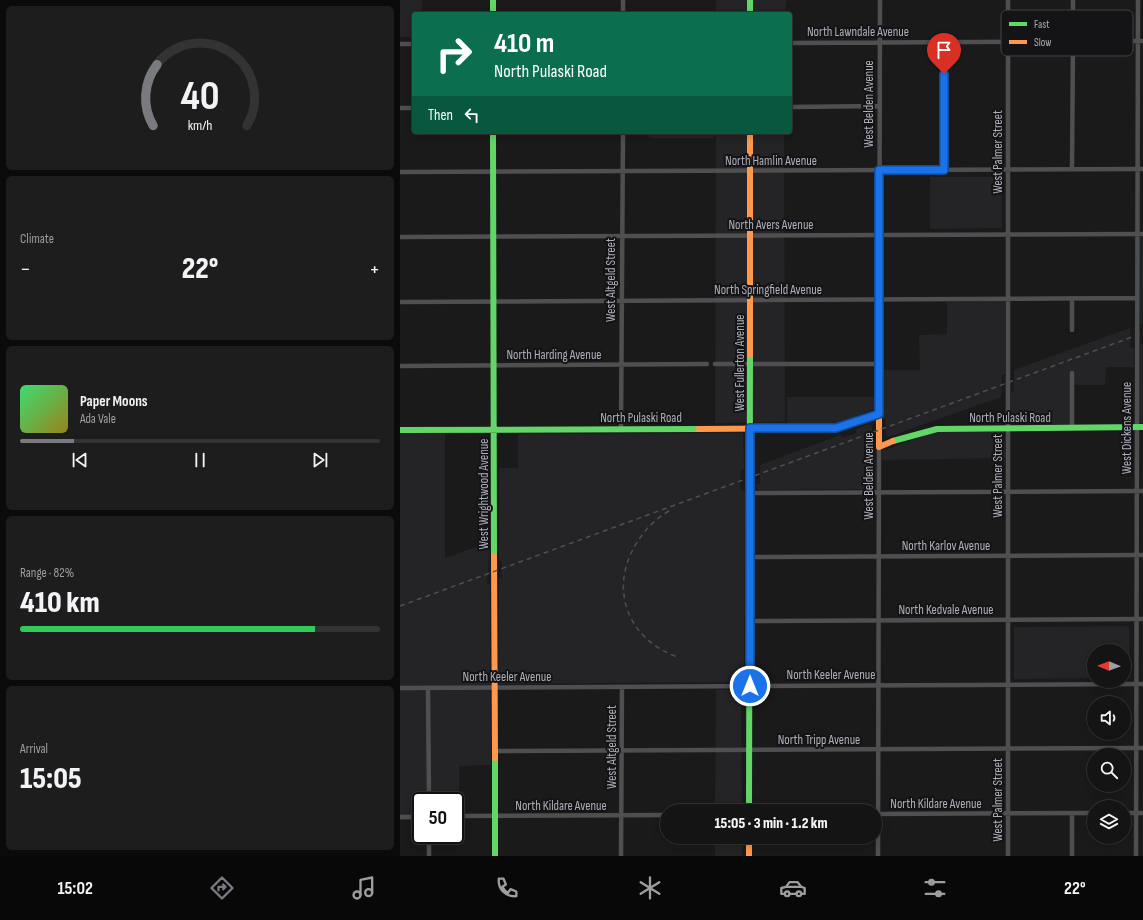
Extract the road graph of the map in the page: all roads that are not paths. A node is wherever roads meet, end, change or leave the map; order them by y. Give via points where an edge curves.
1 (493, 0) edge
2 (623, 0) edge
3 (750, 0) edge
4 (880, 0) edge
5 (1138, 0) edge
6 (493, 12) edge
7 (623, 12) edge
8 (750, 12) edge
9 (1133, 41) edge
10 (1137, 41) junction
11 (1143, 41) edge
12 (880, 42) junction
13 (944, 42) junction
14 (1001, 42) edge
15 (792, 43) edge
16 (400, 44) edge
17 (412, 44) edge
18 (1008, 56) edge
19 (1072, 56) edge
20 (879, 106) junction
21 (792, 107) edge
22 (400, 108) edge
23 (412, 108) edge
24 (493, 134) edge
25 (623, 134) edge
26 (750, 134) edge
27 (1137, 169) junction
28 (1143, 169) edge
29 (879, 170) junction
30 (944, 170) junction
31 (1008, 170) junction
32 (1072, 170) junction
33 (750, 171) junction
34 (400, 172) edge
35 (493, 172) junction
36 (622, 172) junction
37 (1008, 234) junction
38 (1137, 234) junction
39 (1143, 234) edge
40 (750, 235) junction
41 (879, 235) junction
42 (493, 236) junction
43 (621, 236) junction
44 (400, 237) edge
45 (1072, 298) junction
46 (1137, 298) junction
47 (879, 299) junction
48 (1008, 299) junction
49 (621, 300) junction
50 (750, 300) junction
51 (493, 301) junction
52 (400, 302) edge
53 (1072, 330) dead end
54 (621, 364) junction
55 (707, 364) dead end
56 (715, 364) dead end
57 (750, 364) junction
58 (879, 364) junction
59 (492, 365) junction
60 (400, 366) edge
61 (1072, 373) dead end
62 (879, 414) junction
63 (1140, 427) edge
64 (621, 428) junction
65 (750, 428) junction
66 (1008, 428) junction
67 (1072, 428) junction
68 (493, 429) junction
69 (400, 430) edge
70 (879, 447) junction
71 (1008, 491) junction
72 (1137, 491) junction
73 (1143, 491) edge
74 (879, 492) junction
75 (750, 493) junction
76 (1143, 555) edge
77 (1008, 556) junction
78 (1136, 556) junction
79 (879, 557) junction
80 (750, 558) junction
81 (1008, 620) junction
82 (1136, 620) junction
83 (1143, 620) edge
84 (750, 621) junction
85 (879, 621) junction
86 (1008, 684) junction
87 (1136, 684) junction
88 (1143, 684) edge
89 (879, 685) junction
90 (750, 686) junction
91 (495, 687) junction
92 (622, 687) junction
93 (400, 688) edge
94 (428, 688) junction
95 (1136, 748) junction
96 (1143, 748) edge
97 (879, 749) junction
98 (1008, 749) junction
99 (749, 750) junction
100 (495, 751) junction
101 (622, 751) junction
102 (429, 792) edge
103 (749, 804) edge
104 (877, 804) edge
105 (1072, 813) junction
106 (1087, 813) edge
107 (1131, 813) edge
108 (1136, 813) junction
109 (1143, 813) edge
110 (882, 814) edge
111 (1008, 814) junction
112 (621, 815) junction
113 (660, 815) edge
114 (464, 816) edge
115 (495, 816) junction
116 (400, 817) edge
117 (412, 817) edge
118 (429, 844) edge
119 (749, 844) edge
120 (878, 844) edge
121 (429, 856) edge
122 (495, 856) edge
123 (621, 856) edge
124 (749, 856) edge
125 (878, 856) edge
126 (1008, 856) edge
127 (1072, 856) edge
128 (1136, 856) edge

1 - 6 main road
2 - 7 street
3 - 8 main road
4 - 12 street, West Belden Avenue
5 - 10 street, West Dickens Avenue
9 - 10 street, North Lawndale Avenue
10 - 11 street, North Lawndale Avenue
10 - 27 street, West Dickens Avenue
12 - 13 street, North Lawndale Avenue
12 - 15 street, North Lawndale Avenue
12 - 20 street, West Belden Avenue
13 - 14 street, North Lawndale Avenue
13 - 30 street
16 - 17 street
18 - 31 street, West Palmer Street
19 - 32 street
20 - 21 street
20 - 29 street, West Belden Avenue
22 - 23 street
24 - 35 main road, West Wrightwood Avenue
25 - 36 street, West Altgeld Street
26 - 33 main road, West Fullerton Avenue
27 - 28 street, North Hamlin Avenue
27 - 32 street, North Hamlin Avenue
27 - 38 street, West Dickens Avenue
29 - 30 street, North Hamlin Avenue
29 - 33 street, North Hamlin Avenue
29 - 41 street, West Belden Avenue
30 - 31 street, North Hamlin Avenue
31 - 32 street, North Hamlin Avenue
31 - 37 street, West Palmer Street
33 - 36 street, North Hamlin Avenue
33 - 40 main road, West Fullerton Avenue
34 - 35 street, North Hamlin Avenue
35 - 36 street, North Hamlin Avenue
35 - 42 main road, West Wrightwood Avenue
36 - 43 street, West Altgeld Street
37 - 38 street, North Avers Avenue
37 - 41 street, North Avers Avenue
37 - 48 street, West Palmer Street
38 - 39 street, North Avers Avenue
38 - 46 street, West Dickens Avenue
40 - 41 street, North Avers Avenue
40 - 43 street, North Avers Avenue
40 - 50 main road, West Fullerton Avenue
41 - 47 street, West Belden Avenue
42 - 43 street, North Avers Avenue
42 - 44 street, North Avers Avenue
42 - 51 main road, West Wrightwood Avenue
43 - 49 street, West Altgeld Street
45 - 46 street, North Springfield Avenue
45 - 48 street, North Springfield Avenue
45 - 53 street
46 - 63 street, West Dickens Avenue
47 - 48 street, North Springfield Avenue
47 - 50 street, North Springfield Avenue
47 - 58 street, West Belden Avenue
48 - 66 street, West Palmer Street
49 - 50 street, North Springfield Avenue
49 - 51 street, North Springfield Avenue
49 - 54 street, West Altgeld Street
50 - 57 main road, West Fullerton Avenue
51 - 52 street, North Springfield Avenue
51 - 59 main road, West Wrightwood Avenue
54 - 55 street, North Harding Avenue
54 - 59 street, North Harding Avenue
54 - 64 street, West Altgeld Street
56 - 57 street
57 - 58 street
57 - 65 main road, West Fullerton Avenue
58 - 62 street, West Belden Avenue
59 - 60 street, North Harding Avenue
59 - 68 main road, West Wrightwood Avenue
61 - 67 street
62 - 65 main road, North Pulaski Road via 836,428
62 - 70 main road, West Belden Avenue
63 - 67 main road, North Pulaski Road
63 - 72 street, West Dickens Avenue
64 - 65 main road, North Pulaski Road
64 - 68 main road, North Pulaski Road
65 - 75 main road, West Fullerton Avenue
66 - 67 main road, North Pulaski Road
66 - 70 main road, North Pulaski Road via 937,429
66 - 71 street, West Palmer Street
68 - 69 main road, North Pulaski Road
68 - 91 main road, West Wrightwood Avenue
70 - 74 street, West Belden Avenue
71 - 72 street
71 - 74 street
71 - 77 street, West Palmer Street
72 - 73 street
72 - 78 street, West Dickens Avenue
74 - 75 street
74 - 79 street, West Belden Avenue
75 - 80 main road, West Fullerton Avenue
76 - 78 street, North Karlov Avenue
77 - 78 street, North Karlov Avenue
77 - 79 street, North Karlov Avenue
77 - 81 street, West Palmer Street
78 - 82 street, West Dickens Avenue
79 - 80 street, North Karlov Avenue
79 - 85 street, West Belden Avenue
80 - 84 main road, West Fullerton Avenue
81 - 82 street, North Kedvale Avenue
81 - 85 street, North Kedvale Avenue
81 - 86 street, West Palmer Street
82 - 83 street, North Kedvale Avenue
82 - 87 street, West Dickens Avenue
84 - 85 street, North Kedvale Avenue
84 - 90 main road, West Fullerton Avenue
85 - 89 street, West Belden Avenue
86 - 87 street, North Keeler Avenue
86 - 89 street, North Keeler Avenue
86 - 98 street, West Palmer Street
87 - 88 street, North Keeler Avenue
87 - 95 street, West Dickens Avenue
89 - 90 street, North Keeler Avenue
89 - 97 street, West Belden Avenue
90 - 92 street, North Keeler Avenue
90 - 99 main road, West Fullerton Avenue
91 - 92 street, North Keeler Avenue
91 - 94 street, North Keeler Avenue
91 - 100 main road, West Wrightwood Avenue
92 - 101 street, West Altgeld Street
93 - 94 street, North Keeler Avenue
94 - 102 street
95 - 96 street, North Tripp Avenue
95 - 98 street, North Tripp Avenue
95 - 108 street, West Dickens Avenue
97 - 98 street, North Tripp Avenue
97 - 99 street, North Tripp Avenue
97 - 104 street, West Belden Avenue
98 - 111 street, West Palmer Street
99 - 101 street, North Tripp Avenue
99 - 103 main road, West Fullerton Avenue
100 - 101 street, North Tripp Avenue
100 - 115 main road, West Wrightwood Avenue
101 - 112 street, West Altgeld Street
105 - 106 street, North Kildare Avenue
105 - 111 street, North Kildare Avenue
105 - 127 street
107 - 108 street
108 - 109 street
108 - 128 street, West Dickens Avenue
110 - 111 street, North Kildare Avenue
111 - 126 street, West Palmer Street
112 - 113 street, North Kildare Avenue
112 - 115 street, North Kildare Avenue
112 - 123 street, West Altgeld Street
114 - 115 street, North Kildare Avenue
115 - 122 main road, West Wrightwood Avenue
116 - 117 street
118 - 121 street
119 - 124 main road
120 - 125 street, West Belden Avenue

